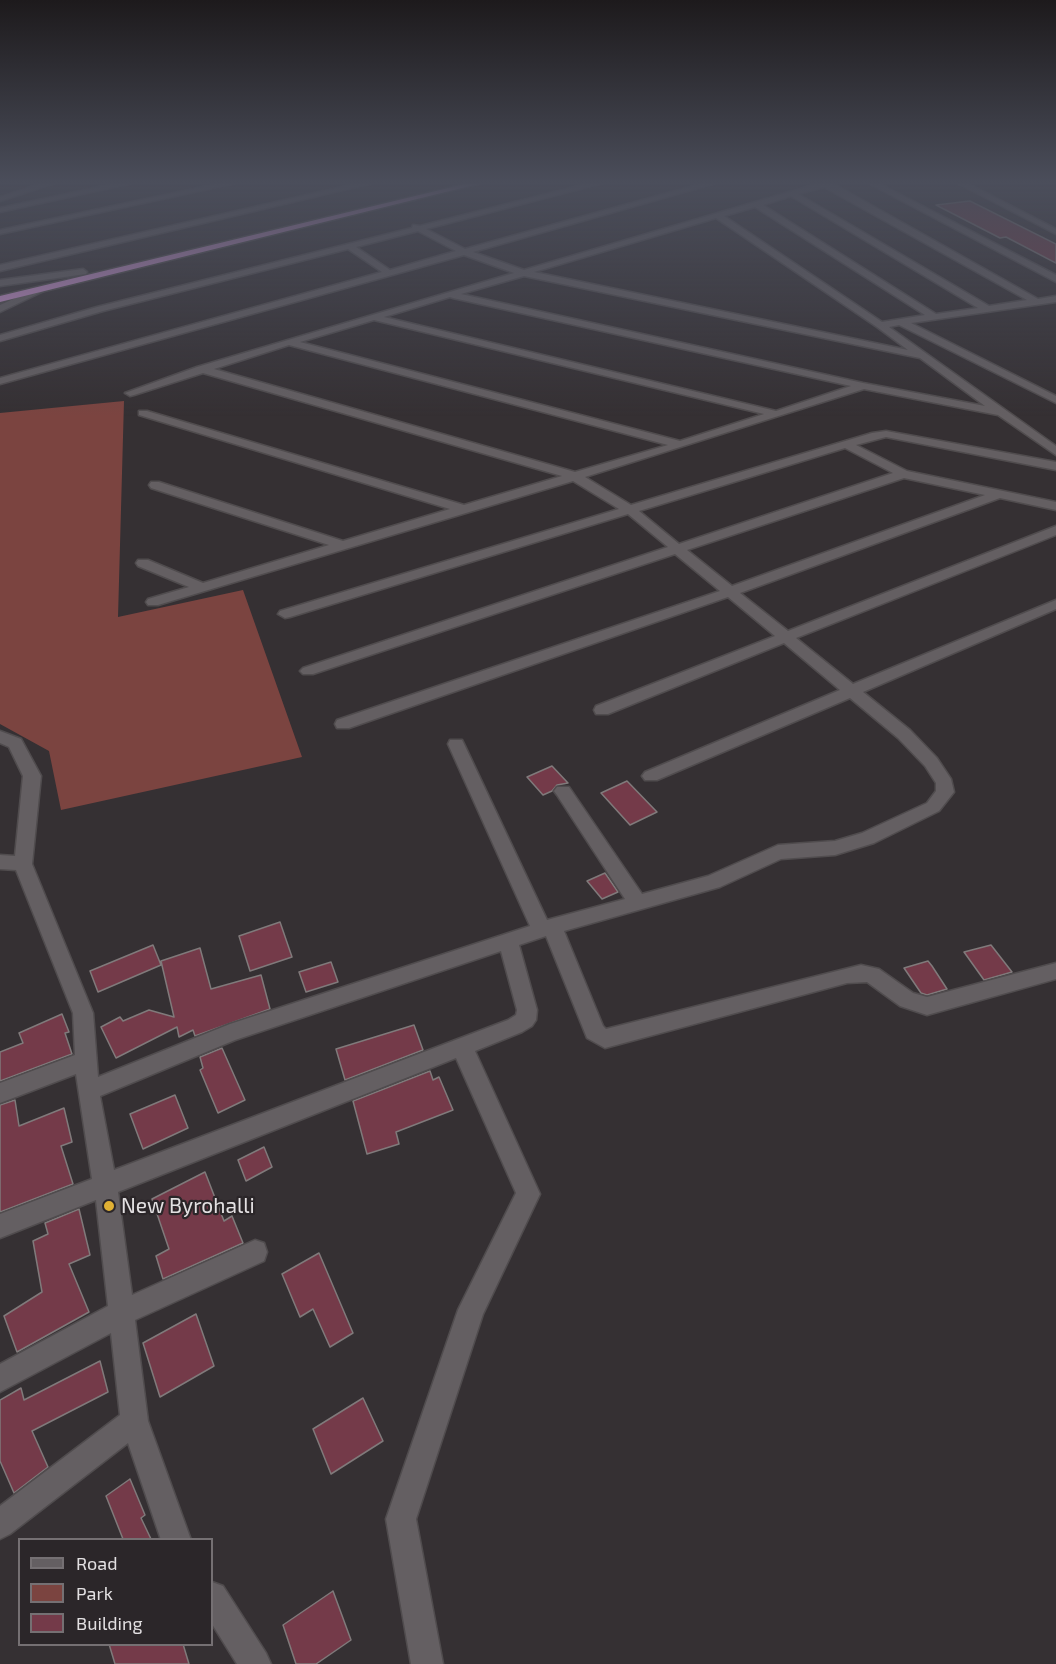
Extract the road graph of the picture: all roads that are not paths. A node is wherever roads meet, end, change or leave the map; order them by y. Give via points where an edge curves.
1 (32, 261) edge
2 (130, 261) edge
3 (159, 261) edge
4 (266, 261) edge
5 (296, 261) edge
6 (371, 261) edge
7 (431, 261) edge
8 (489, 261) edge
9 (566, 261) edge
10 (784, 261) edge
11 (845, 261) edge
12 (905, 261) edge
13 (964, 261) edge
14 (1021, 261) edge
15 (0, 268) edge
16 (83, 272) junction
17 (388, 272) junction
18 (524, 273) junction
19 (1056, 279) edge
20 (0, 283) edge
21 (43, 289) junction
22 (0, 291) edge
23 (450, 294) junction
24 (1056, 299) edge
25 (0, 300) edge
26 (1037, 302) junction
27 (0, 309) edge
28 (987, 309) junction
29 (372, 317) junction
30 (934, 317) junction
31 (901, 322) junction
32 (880, 325) junction
33 (0, 329) edge
34 (0, 338) edge
35 (288, 342) junction
36 (924, 356) junction
37 (201, 369) junction
38 (0, 381) edge
39 (864, 386) junction
40 (130, 393) dead end
41 (1056, 400) edge
42 (143, 412) dead end
43 (1002, 412) junction
44 (777, 414) junction
45 (846, 444) junction
46 (680, 445) junction
47 (1056, 451) edge
48 (1056, 466) edge
49 (903, 474) junction
50 (574, 476) junction
51 (155, 485) dead end
52 (997, 495) junction
53 (1056, 506) edge
54 (462, 509) junction
55 (629, 509) junction
56 (1056, 530) edge
57 (341, 545) junction
58 (676, 548) junction
59 (143, 563) dead end
60 (201, 587) junction
61 (730, 592) junction
62 (153, 602) dead end
63 (1056, 604) edge
64 (285, 614) dead end
65 (787, 639) junction
66 (308, 671) dead end
67 (852, 692) junction
68 (602, 710) dead end
69 (343, 724) dead end
70 (0, 736) edge
71 (456, 744) dead end
72 (651, 776) dead end
73 (563, 791) dead end
74 (0, 862) edge
75 (23, 864) junction
76 (638, 903) junction
77 (547, 927) junction
78 (508, 940) junction
79 (1056, 971) edge
80 (462, 1047) junction
81 (86, 1061) junction
82 (88, 1091) junction
83 (0, 1093) edge
84 (104, 1185) junction
85 (0, 1226) edge
86 (255, 1252) dead end
87 (121, 1313) junction
88 (0, 1379) edge
89 (134, 1421) junction
90 (0, 1524) edge
91 (176, 1538) edge
92 (213, 1599) edge
93 (255, 1664) edge
94 (427, 1664) edge

1 - 15 street
2 - 16 highway
3 - 21 highway
4 - 33 street
5 - 34 street
6 - 17 street
7 - 17 street
8 - 18 street
9 - 18 street
10 - 32 street
11 - 30 street
12 - 28 street
13 - 26 street
14 - 19 street
16 - 20 street
16 - 22 highway
17 - 38 street
18 - 23 street
18 - 36 street
21 - 25 highway
21 - 27 street
23 - 29 street
23 - 39 street
24 - 26 street
26 - 28 street
28 - 30 street
29 - 35 street
29 - 44 street
30 - 31 street
31 - 32 street
31 - 41 street
32 - 36 street
35 - 37 street
35 - 46 street
36 - 43 street
37 - 40 street
37 - 50 street
39 - 43 street
39 - 44 street
42 - 54 street
43 - 47 street
44 - 46 street
45 - 48 street via 886,434
45 - 49 street
45 - 55 street
46 - 50 street
49 - 52 street
49 - 58 street
50 - 54 street
50 - 55 street
51 - 57 street
52 - 53 street
52 - 61 street
54 - 57 street
55 - 58 street
55 - 64 street
56 - 65 street
57 - 60 street
58 - 61 street
58 - 66 street
59 - 60 street
60 - 62 street
61 - 65 street
61 - 69 street
63 - 67 street
65 - 67 street
65 - 68 street
67 - 72 street
67 - 76 street via 904,734 931,762 945,783 945,792 933,807 868,838 835,848 778,852 713,882
70 - 75 street via 15,743 32,776
71 - 77 street
73 - 76 street
74 - 75 street
75 - 81 street via 82,1013
76 - 77 street
77 - 78 street
77 - 79 street via 598,1036 605,1039 847,975 872,975 907,1000 927,1006
78 - 80 street via 527,1010 525,1020
78 - 82 street via 230,1034
80 - 84 street
80 - 94 street via 528,1194 471,1310 400,1520
81 - 82 street
81 - 83 street
82 - 84 street
84 - 85 street
84 - 87 street
86 - 87 street
87 - 88 street
87 - 89 street
89 - 90 street
89 - 91 street
92 - 93 street

